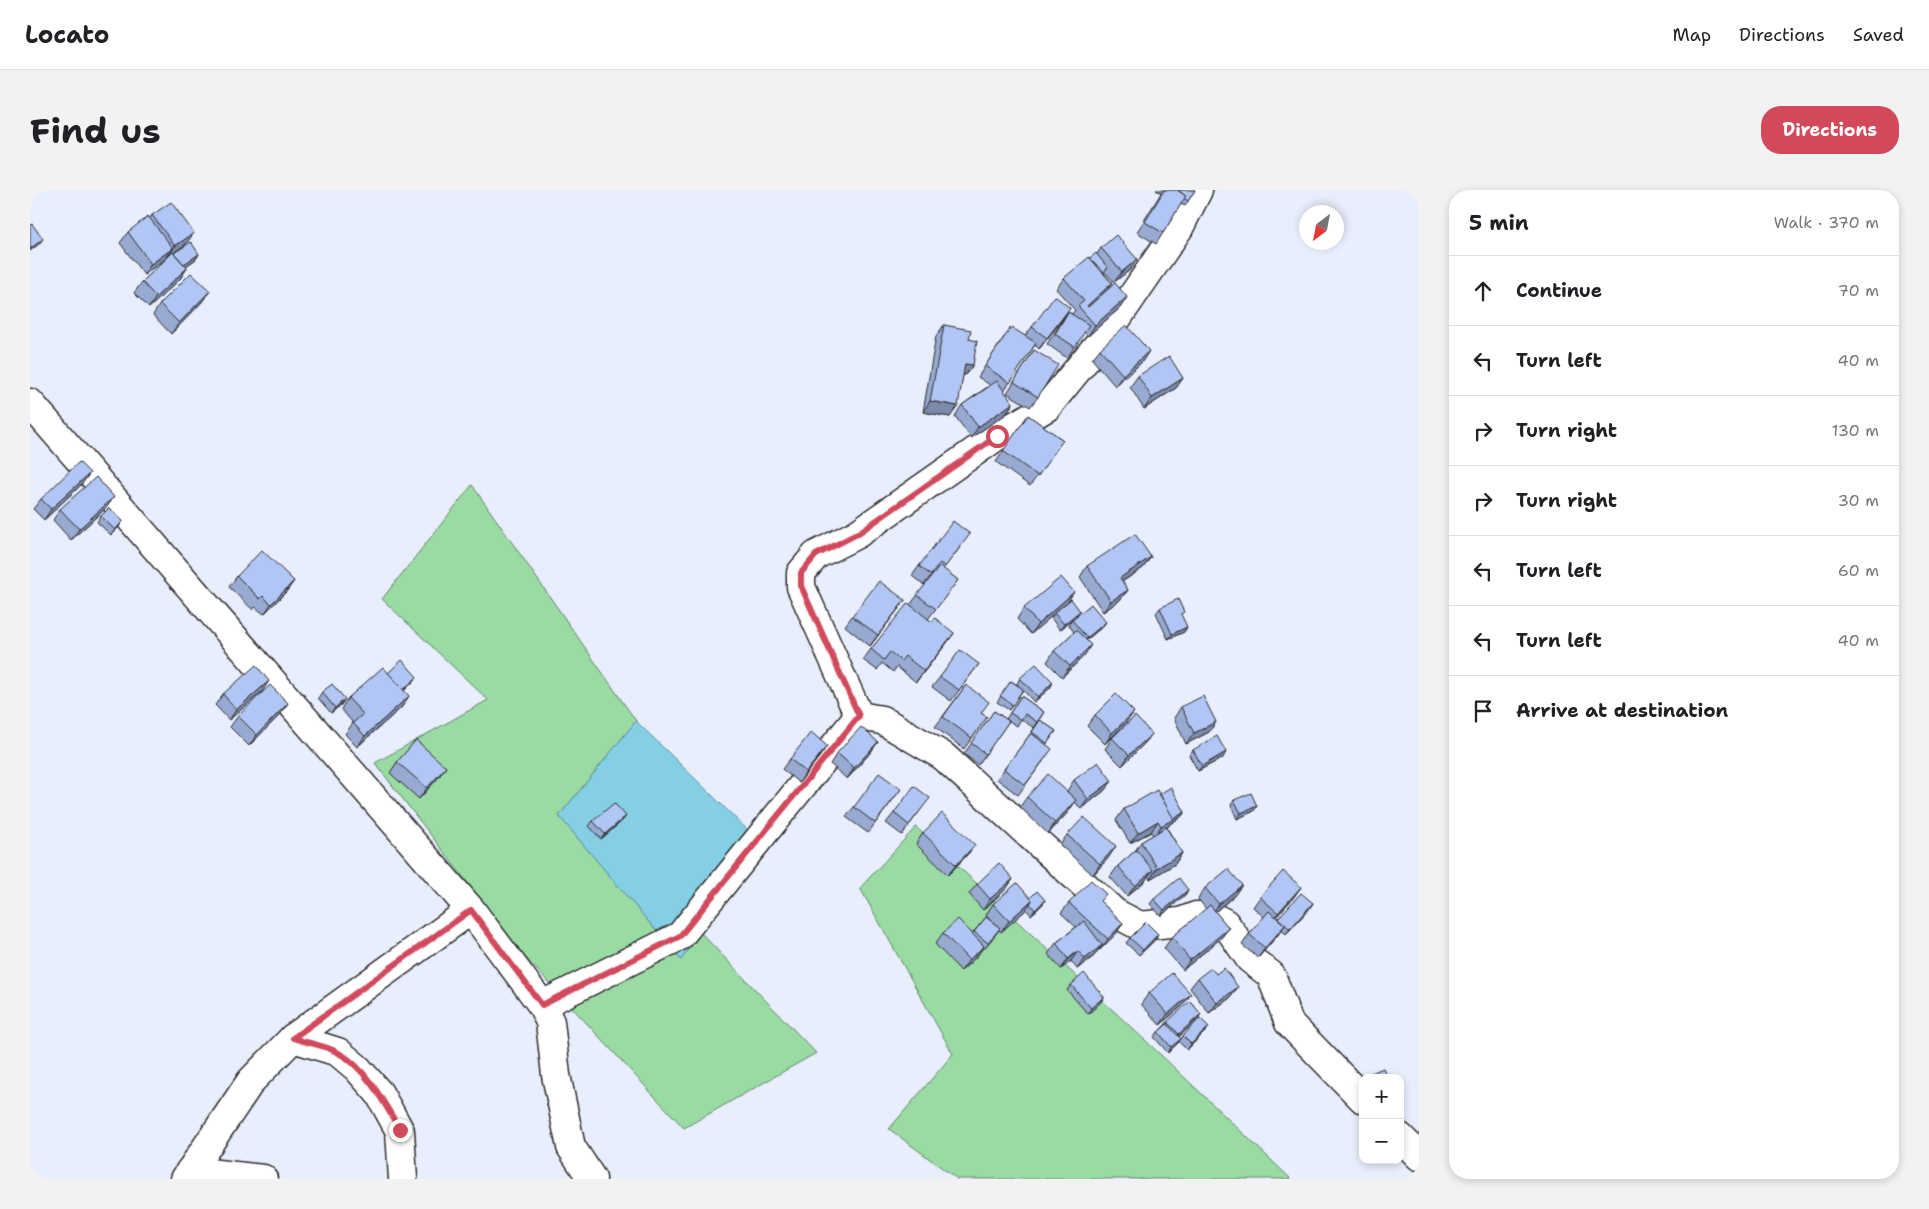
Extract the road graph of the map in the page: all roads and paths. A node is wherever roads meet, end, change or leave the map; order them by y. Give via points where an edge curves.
1 (1198, 190) edge
2 (30, 403) edge
3 (859, 716) junction
4 (471, 910) junction
5 (542, 1005) junction
6 (293, 1038) junction
7 (1359, 1095) edge
8 (1404, 1141) edge
9 (1419, 1156) edge
10 (188, 1175) edge
11 (263, 1179) edge
12 (403, 1179) edge
13 (592, 1179) edge

1 - 3 street via 1179,228 1105,336 1047,407 997,436 857,534 816,555 801,573 801,586
2 - 4 street
3 - 5 street via 680,936
3 - 7 street via 882,720 943,756 1116,913 1140,926 1180,922 1196,916 1211,916 1225,923 1250,959 1271,976 1288,1024
4 - 5 street
4 - 6 street
5 - 13 street via 550,1022 556,1075 571,1146
6 - 10 street via 251,1081
6 - 12 street via 338,1052 379,1093 400,1130
8 - 9 street
10 - 11 street

